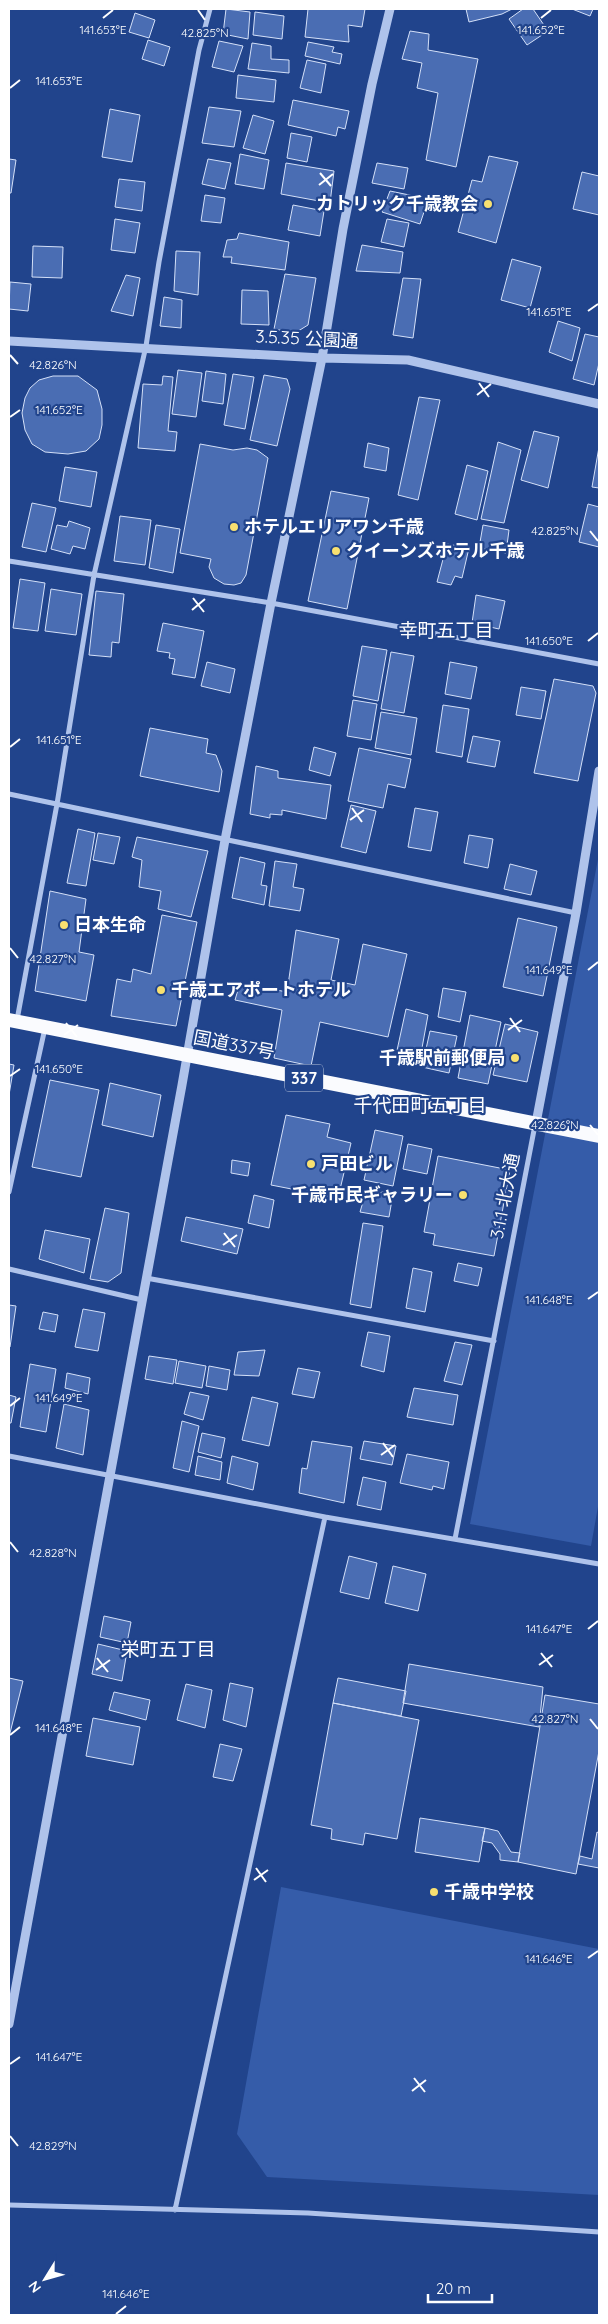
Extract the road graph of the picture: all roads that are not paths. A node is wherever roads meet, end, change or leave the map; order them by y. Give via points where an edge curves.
1 (210, 9) edge
2 (390, 9) edge
3 (9, 340) edge
4 (146, 346) junction
5 (322, 358) junction
6 (599, 404) edge
7 (9, 561) edge
8 (94, 575) junction
9 (271, 603) junction
10 (599, 664) edge
11 (599, 771) edge
12 (9, 794) edge
13 (57, 804) junction
14 (225, 840) junction
15 (576, 913) junction
16 (13, 1021) edge
17 (46, 1028) junction
18 (188, 1056) junction
19 (536, 1123) junction
20 (599, 1136) edge
21 (9, 1192) edge
22 (9, 1269) edge
23 (146, 1278) junction
24 (142, 1300) junction
25 (494, 1341) junction
26 (9, 1456) edge
27 (109, 1476) junction
28 (326, 1517) junction
29 (455, 1539) junction
30 (599, 1564) edge
31 (9, 2024) edge
32 (9, 2205) edge
33 (175, 2210) junction
34 (599, 2232) edge

1 - 4 street via 197,60
2 - 5 street via 372,84
3 - 4 street, 3.5.35 公園通
4 - 5 street, 3.5.35 公園通
4 - 8 street
5 - 6 street, 3.5.35 公園通 via 408,360
5 - 9 street
7 - 8 street
8 - 9 street
8 - 13 street
9 - 10 street
9 - 14 street
11 - 15 street, 3.1.1 北大通
12 - 13 street
13 - 14 street
13 - 16 street
14 - 15 street
14 - 18 street
15 - 19 street, 3.1.1 北大通
16 - 17 highway, 国道337号 / 337
17 - 18 highway, 国道337号 / 337
17 - 21 street
18 - 19 highway, 国道337号 / 337
18 - 23 street
19 - 20 highway, 国道337号 / 337
19 - 25 street, 3.1.1 北大通
22 - 24 street
23 - 24 street
23 - 25 street
24 - 27 street
25 - 29 street, 3.1.1 北大通
26 - 27 street
27 - 28 street
27 - 31 street
28 - 29 street
28 - 33 street
29 - 30 street
32 - 33 street
33 - 34 street via 308,2213

